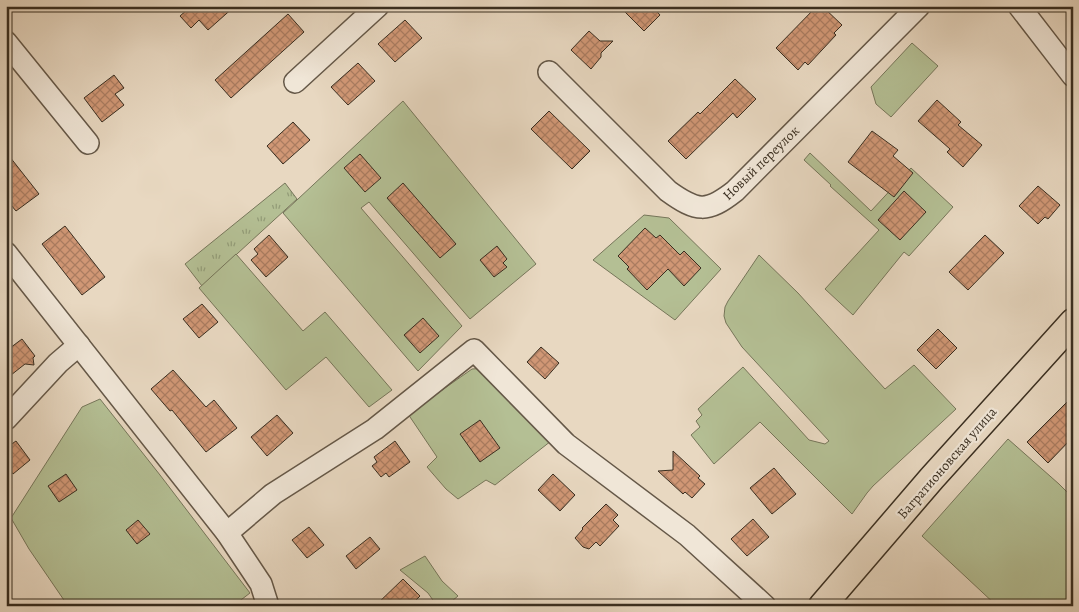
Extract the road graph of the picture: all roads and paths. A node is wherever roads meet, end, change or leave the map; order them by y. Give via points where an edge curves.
1 (378, 6) edge
2 (919, 6) edge
3 (1019, 6) edge
4 (6, 42) edge
5 (549, 72) dead end
6 (1073, 76) edge
7 (295, 82) dead end
8 (88, 144) dead end
9 (6, 253) edge
10 (1073, 322) edge
11 (79, 345) junction
12 (6, 419) edge
13 (227, 533) junction
14 (268, 606) edge
15 (765, 606) edge
16 (822, 606) edge

1 - 7 street
2 - 5 street, Новый переулок via 735,191 708,207 683,202 668,191
3 - 6 street
4 - 8 street
9 - 11 street
10 - 16 main road, Багратионовская улица
11 - 12 street
11 - 13 street
13 - 14 street via 261,584
13 - 15 street via 273,494 375,429 474,350 566,444 687,535

